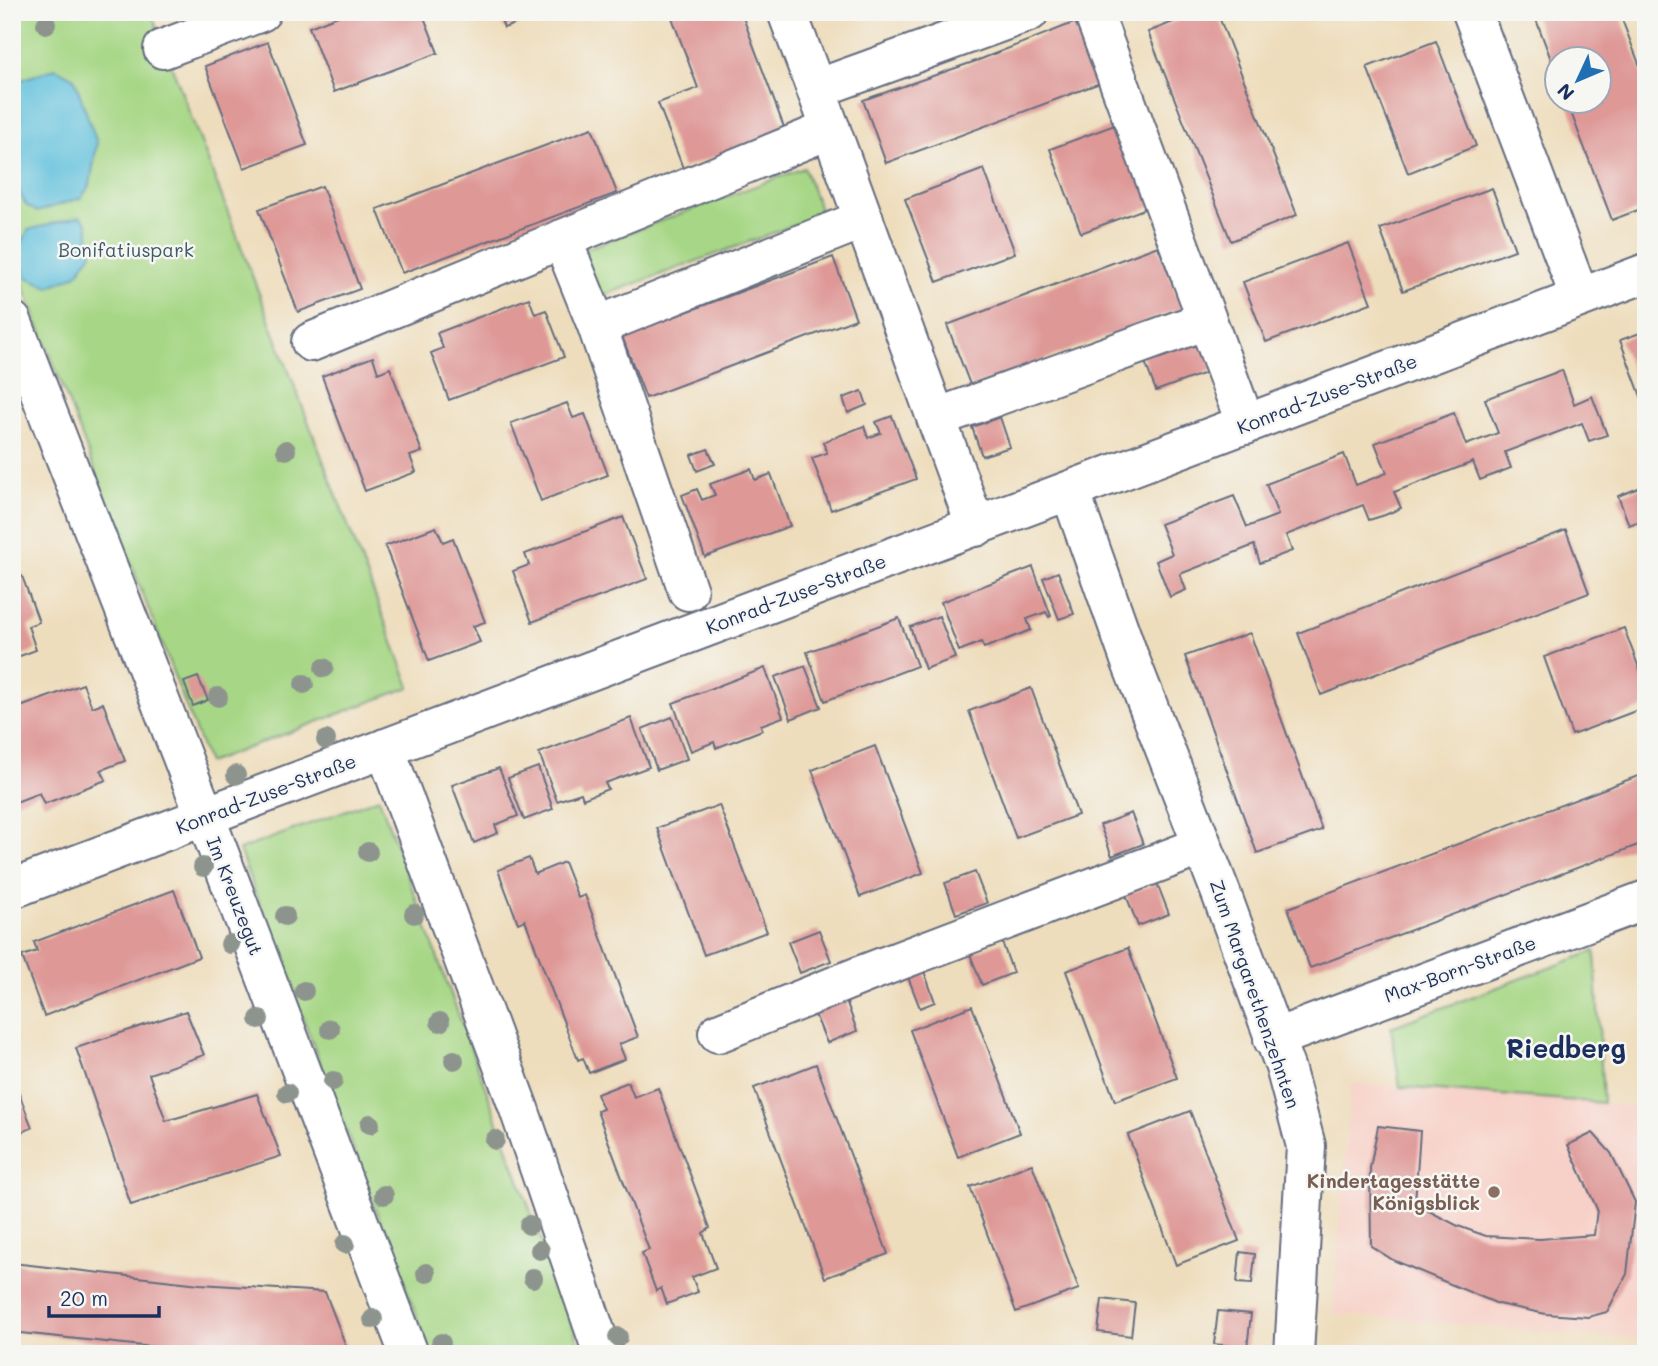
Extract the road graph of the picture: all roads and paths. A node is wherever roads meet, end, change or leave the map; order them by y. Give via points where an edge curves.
1 (261, 12) edge
2 (788, 12) edge
3 (1029, 12) edge
4 (1093, 12) edge
5 (1472, 12) edge
6 (163, 50) dead end
7 (816, 89) junction
8 (831, 129) junction
9 (864, 219) junction
10 (562, 239) junction
11 (1646, 274) edge
12 (1580, 298) junction
13 (1207, 320) junction
14 (12, 321) edge
15 (597, 326) junction
16 (311, 342) dead end
17 (936, 418) junction
18 (1246, 425) junction
19 (1070, 491) junction
20 (976, 527) junction
21 (688, 591) dead end
22 (385, 748) junction
23 (205, 816) junction
24 (1202, 846) junction
25 (12, 889) edge
26 (1646, 900) edge
27 (718, 1033) dead end
28 (1273, 1039) junction
29 (409, 1354) edge
30 (603, 1354) edge
31 (1294, 1354) edge

1 - 6 street
2 - 7 street
3 - 7 street
4 - 13 street
5 - 12 street
7 - 8 street
8 - 9 street
8 - 10 street
9 - 15 street
9 - 17 street
10 - 15 street
10 - 16 street
11 - 12 street, Konrad-Zuse-Straße
12 - 18 street, Konrad-Zuse-Straße
13 - 17 street
13 - 18 street
14 - 23 street, Im Kreuzegut
15 - 21 street
17 - 20 street
18 - 19 street, Konrad-Zuse-Straße
19 - 20 street, Konrad-Zuse-Straße
19 - 24 street, Zum Margarethenzehnten
20 - 22 street, Konrad-Zuse-Straße
22 - 23 street, Konrad-Zuse-Straße
22 - 30 street via 519,1109
23 - 25 street, Konrad-Zuse-Straße
23 - 29 street, Im Kreuzegut
24 - 27 street
24 - 28 street, Zum Margarethenzehnten
26 - 28 street, Max-Born-Straße
28 - 31 street, Zum Margarethenzehnten via 1306,1146

